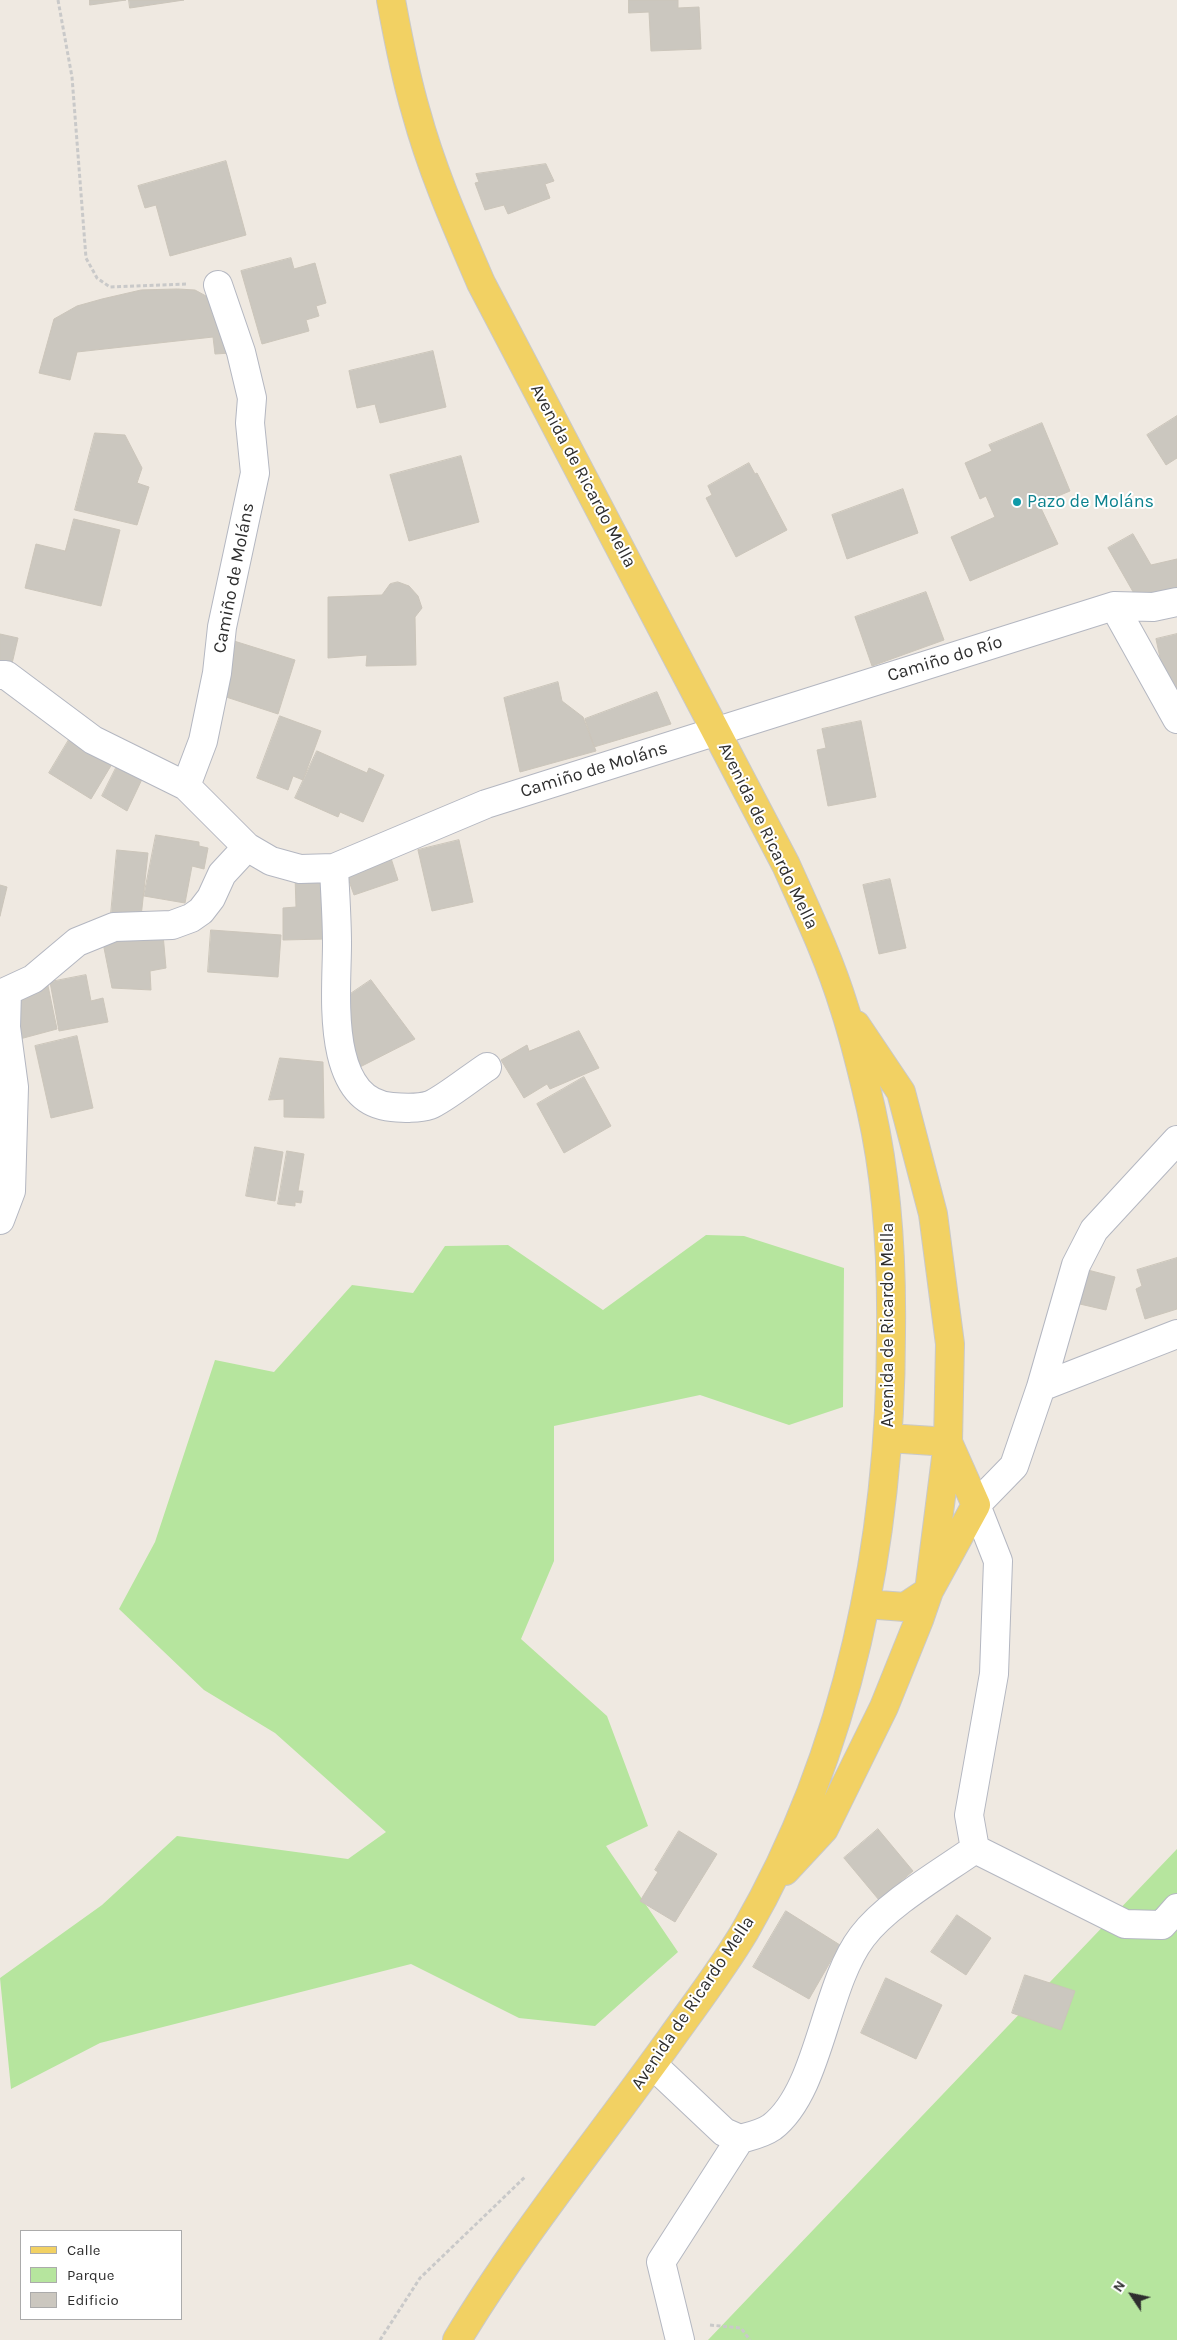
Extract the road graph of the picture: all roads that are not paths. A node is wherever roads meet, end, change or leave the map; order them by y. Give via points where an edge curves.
1 (391, 0) edge
2 (218, 285) road end
3 (1177, 602) edge
4 (1114, 606) junction
5 (0, 675) edge
6 (1177, 719) edge
7 (716, 731) junction
8 (186, 786) junction
9 (247, 847) junction
10 (334, 868) junction
11 (4, 991) edge
12 (844, 1007) junction
13 (486, 1067) dead end
14 (1177, 1140) edge
15 (0, 1220) edge
16 (1177, 1334) edge
17 (1041, 1387) junction
18 (889, 1438) junction
19 (948, 1442) junction
20 (976, 1505) junction
21 (929, 1591) junction
22 (865, 1604) junction
23 (975, 1849) junction
24 (768, 1889) junction
25 (1177, 1908) edge
26 (653, 2064) junction
27 (740, 2138) junction
28 (677, 2330) edge
29 (457, 2340) edge

1 - 7 main road, Avenida de Ricardo Mella via 416,113 447,204 481,283
2 - 8 street, Camiño de Moláns via 252,398 250,423 255,473 222,627 217,673 203,741
3 - 4 street, Camiño do Río via 1153,607
4 - 6 street
4 - 7 street, Camiño do Río
5 - 8 street via 6,675 93,740
7 - 10 street, Camiño de Moláns via 486,804
7 - 12 main road, Avenida de Ricardo Mella via 786,865
8 - 9 street, Camiño de Moláns
9 - 10 street, Camiño de Moláns via 271,861 300,869
9 - 11 street via 222,874 206,905 192,918 172,925 114,927 77,942 33,979
10 - 13 street via 336,1018 342,1057 351,1082 359,1093 370,1102 387,1106 406,1108 430,1104
11 - 15 street via 14,1087 11,1191
12 - 18 main road, Avenida de Ricardo Mella via 872,1113 887,1216 892,1298
12 - 19 main road via 901,1092 933,1214 950,1344
14 - 17 street via 1094,1230 1076,1265
16 - 17 street
17 - 20 street via 1014,1466
18 - 19 main road
18 - 22 main road, Avenida de Ricardo Mella via 880,1521
19 - 20 main road
19 - 21 main road
20 - 21 main road
20 - 23 street via 998,1561 994,1674 969,1815
21 - 22 main road via 905,1607
21 - 24 main road via 884,1707 824,1829
22 - 24 main road, Avenida de Ricardo Mella via 850,1671 820,1768
23 - 25 street via 1125,1924 1162,1925
23 - 27 street via 885,1913 862,1937 842,1972 805,2080 789,2108 772,2127 755,2136
24 - 26 main road, Avenida de Ricardo Mella via 714,1979
26 - 27 street via 724,2132
26 - 29 main road, Avenida de Ricardo Mella via 548,2204
27 - 28 street via 661,2262

